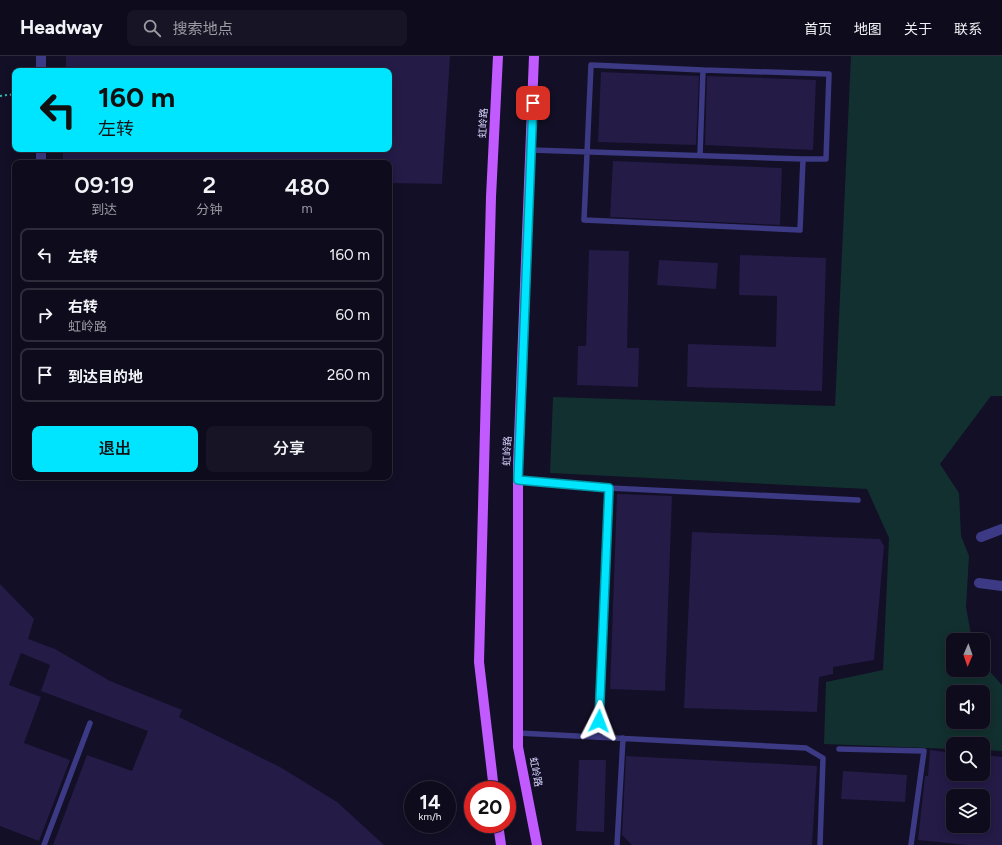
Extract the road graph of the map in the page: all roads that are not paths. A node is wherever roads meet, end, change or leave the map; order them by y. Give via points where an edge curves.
1 (41, 56) edge
2 (498, 56) edge
3 (534, 56) edge
4 (41, 68) edge
5 (702, 70) junction
6 (531, 150) junction
7 (587, 152) junction
8 (700, 155) junction
9 (803, 158) junction
10 (518, 480) junction
11 (609, 488) junction
12 (858, 500) dead end
13 (1002, 529) edge
14 (980, 537) dead end
15 (979, 583) dead end
16 (1002, 586) edge
17 (90, 723) dead end
18 (518, 733) junction
19 (598, 737) junction
20 (623, 738) junction
21 (839, 749) dead end
22 (493, 781) edge
23 (499, 833) edge
24 (44, 845) edge
25 (501, 845) edge
26 (537, 845) edge
27 (617, 845) edge
28 (820, 845) edge
29 (911, 845) edge

1 - 4 street
2 - 22 main road, 虹岭路 via 491,197 479,662
3 - 6 main road, 虹岭路
5 - 7 lane via 591,65
5 - 8 lane
5 - 9 lane via 829,74 826,159
6 - 7 lane
6 - 10 main road, 虹岭路
7 - 8 lane
7 - 9 lane via 584,220 800,230
8 - 9 lane
10 - 11 lane
10 - 18 main road, 虹岭路
11 - 12 lane
11 - 19 lane
13 - 14 street
15 - 16 street
17 - 24 lane
18 - 19 lane
18 - 26 main road, 虹岭路 via 518,746
19 - 20 lane
20 - 27 lane
20 - 28 lane via 806,748 823,758
21 - 29 lane via 924,751
23 - 25 main road

